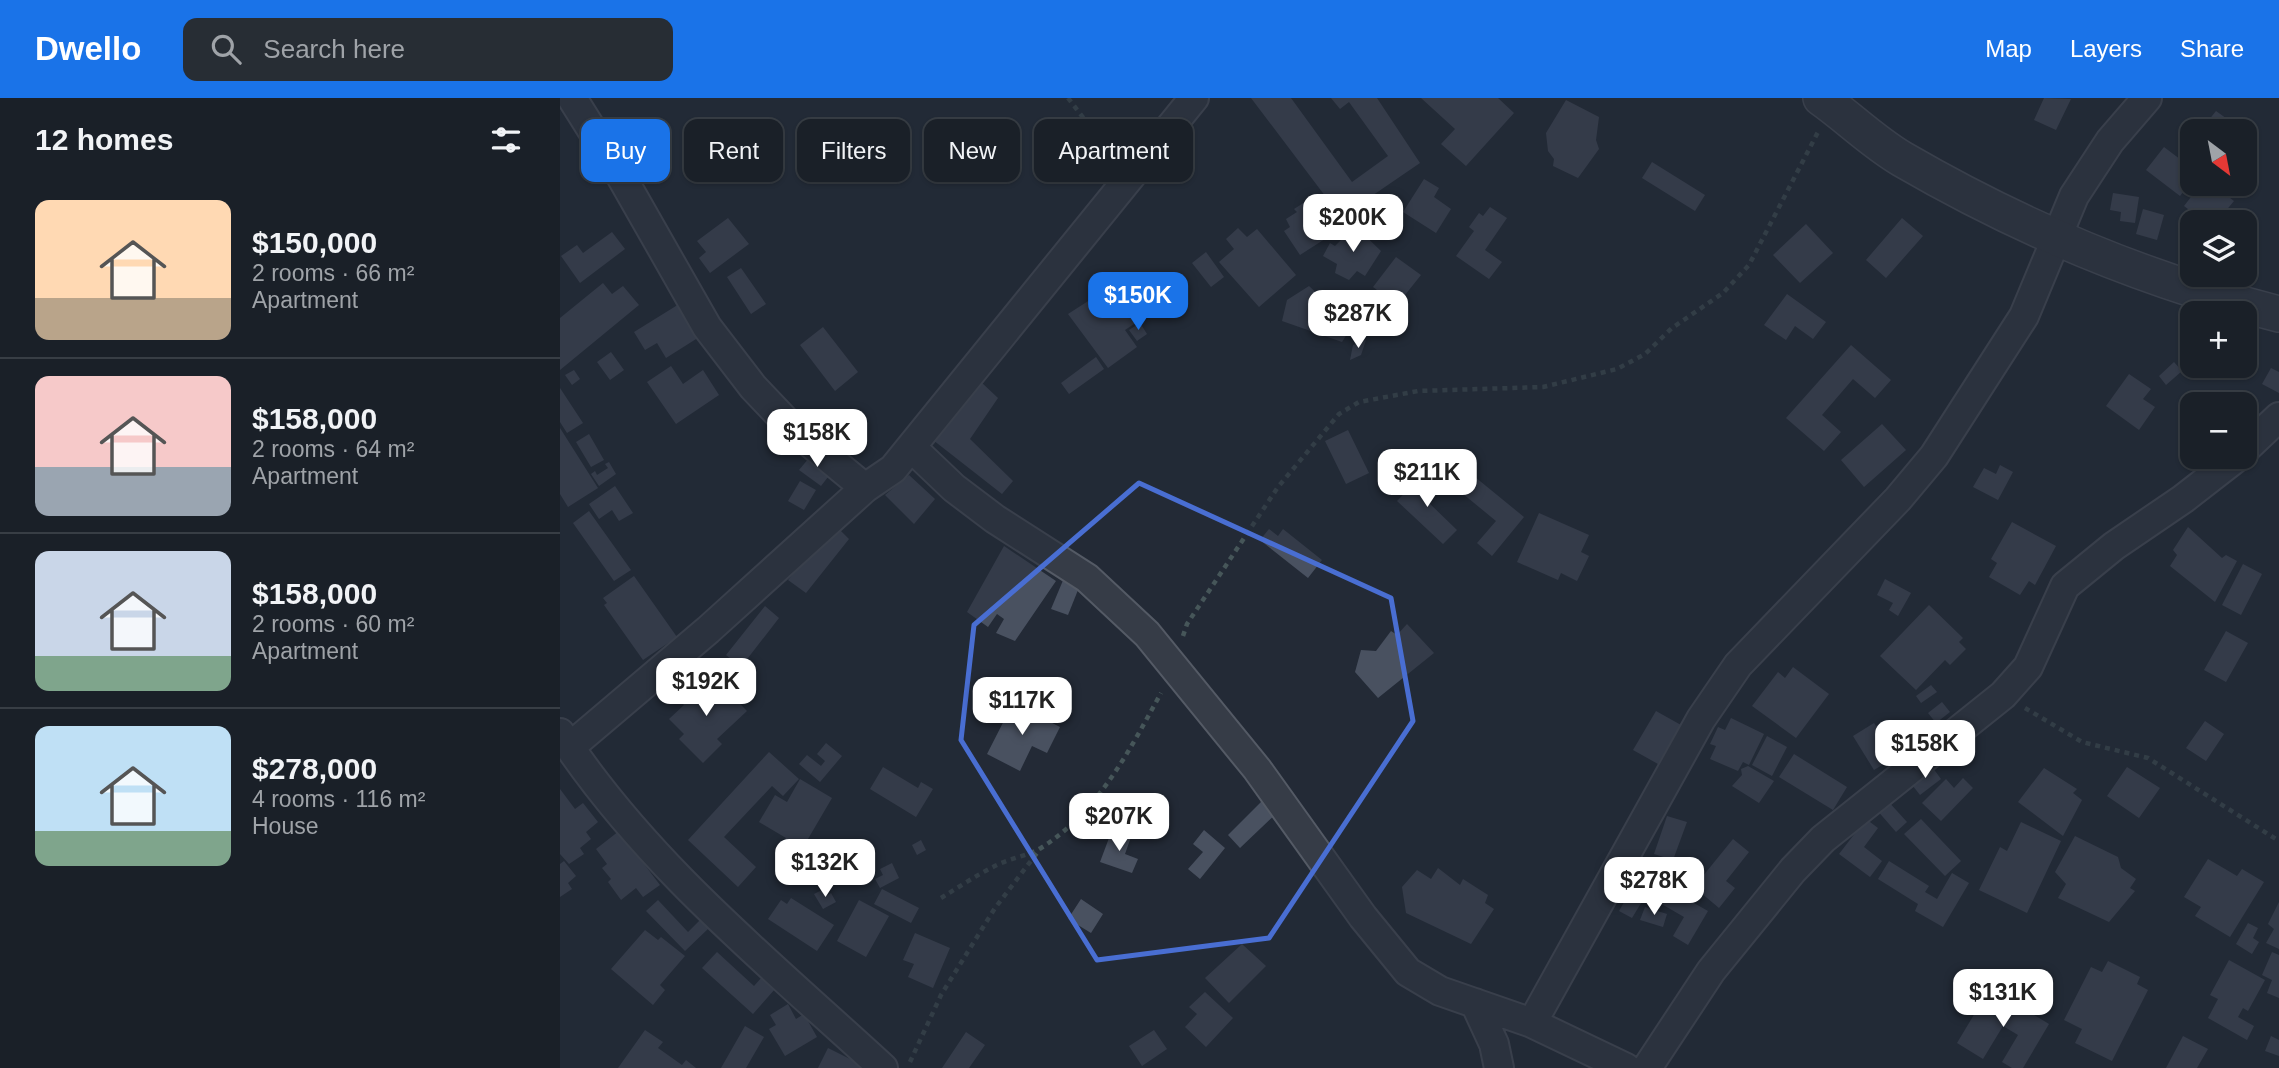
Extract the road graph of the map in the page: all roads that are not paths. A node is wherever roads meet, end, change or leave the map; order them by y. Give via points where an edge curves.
1 (572, 98) edge
2 (1194, 98) edge
3 (2147, 98) edge
4 (1827, 102) edge
5 (2056, 236) junction
6 (2279, 314) edge
7 (2279, 417) edge
8 (2257, 438) edge
9 (912, 447) junction
10 (2222, 469) edge
11 (865, 488) junction
12 (565, 740) edge
13 (1475, 1003) junction
14 (1532, 1023) junction
15 (883, 1068) edge
16 (1499, 1068) edge
17 (1626, 1068) edge
18 (1647, 1068) edge

1 - 11 street via 707,327 791,427
2 - 9 street
3 - 5 street via 2091,168
4 - 5 street via 1899,157
5 - 6 street via 2225,300
5 - 14 street via 2024,316 1934,456 1738,665 1701,719
7 - 8 street
9 - 11 street
9 - 13 street via 995,519 1108,595 1147,634 1257,769 1408,972 1440,991
10 - 18 street via 2065,586 2028,667 2003,695 1815,847 1711,971
11 - 12 street via 708,630
12 - 15 street via 686,888
13 - 14 street
13 - 16 street via 1494,1044
14 - 17 street

